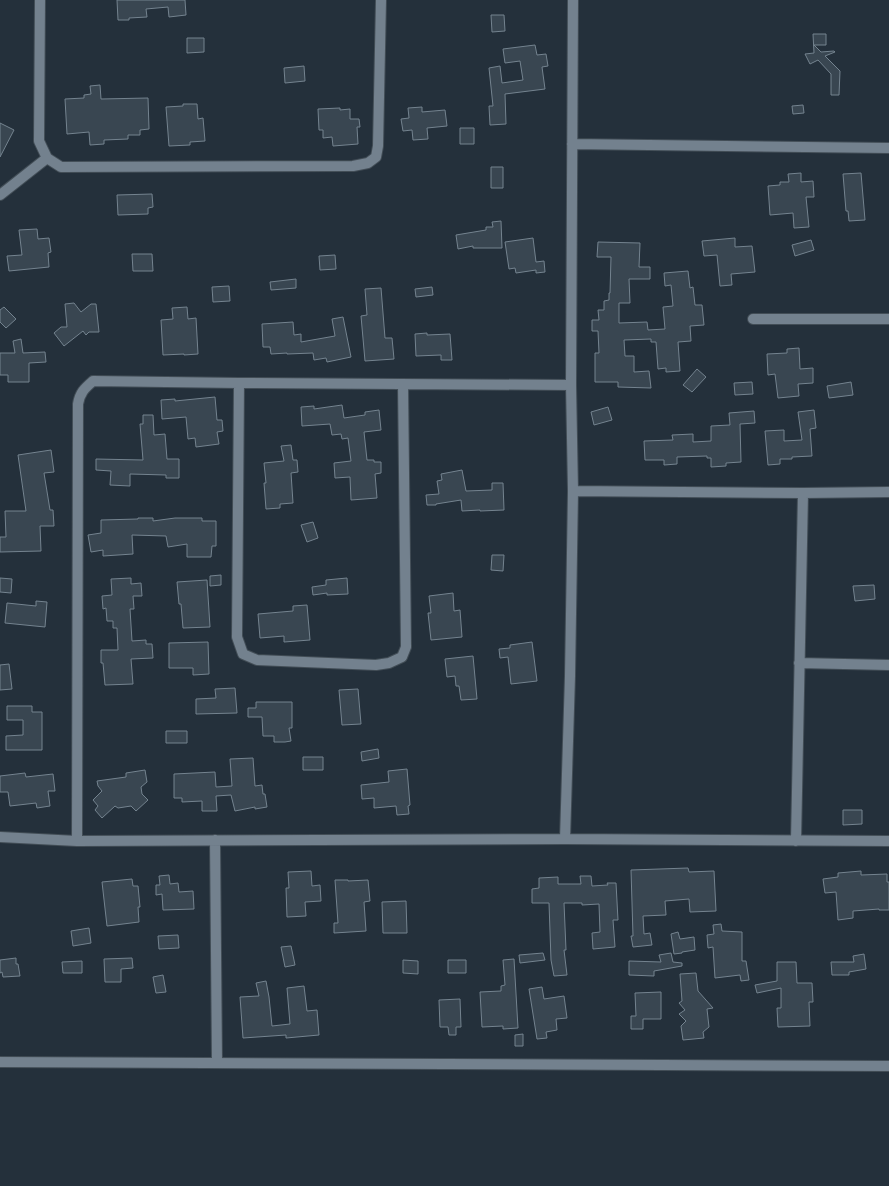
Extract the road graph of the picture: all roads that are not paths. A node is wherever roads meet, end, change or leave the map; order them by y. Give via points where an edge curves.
1 (40, 0) edge
2 (381, 0) edge
3 (574, 0) edge
4 (572, 144) junction
5 (889, 148) edge
6 (47, 158) junction
7 (0, 195) edge
8 (753, 319) dead end
9 (889, 319) edge
10 (240, 383) junction
11 (403, 384) junction
12 (571, 385) junction
13 (573, 491) junction
14 (889, 492) edge
15 (803, 493) junction
16 (799, 663) junction
17 (889, 665) edge
18 (0, 837) edge
19 (565, 839) junction
20 (77, 840) junction
21 (215, 840) junction
22 (796, 841) junction
23 (889, 841) edge
24 (0, 1062) edge
25 (217, 1062) junction
26 (889, 1066) edge

1 - 6 street via 39,141
2 - 6 street via 378,146 376,157 368,163 353,166 60,167
3 - 4 street
4 - 5 street
4 - 12 street
6 - 7 street
8 - 9 street
10 - 11 street
10 - 11 street via 237,636 243,654 256,660 376,665 402,657 406,647
10 - 20 street via 93,380 80,395
11 - 12 street
12 - 13 street
13 - 15 street
13 - 19 street
14 - 15 street
15 - 16 street
16 - 17 street
16 - 22 street
18 - 20 street
19 - 21 street
19 - 22 street
20 - 21 street
21 - 25 street
22 - 23 street
24 - 25 street
25 - 26 street

